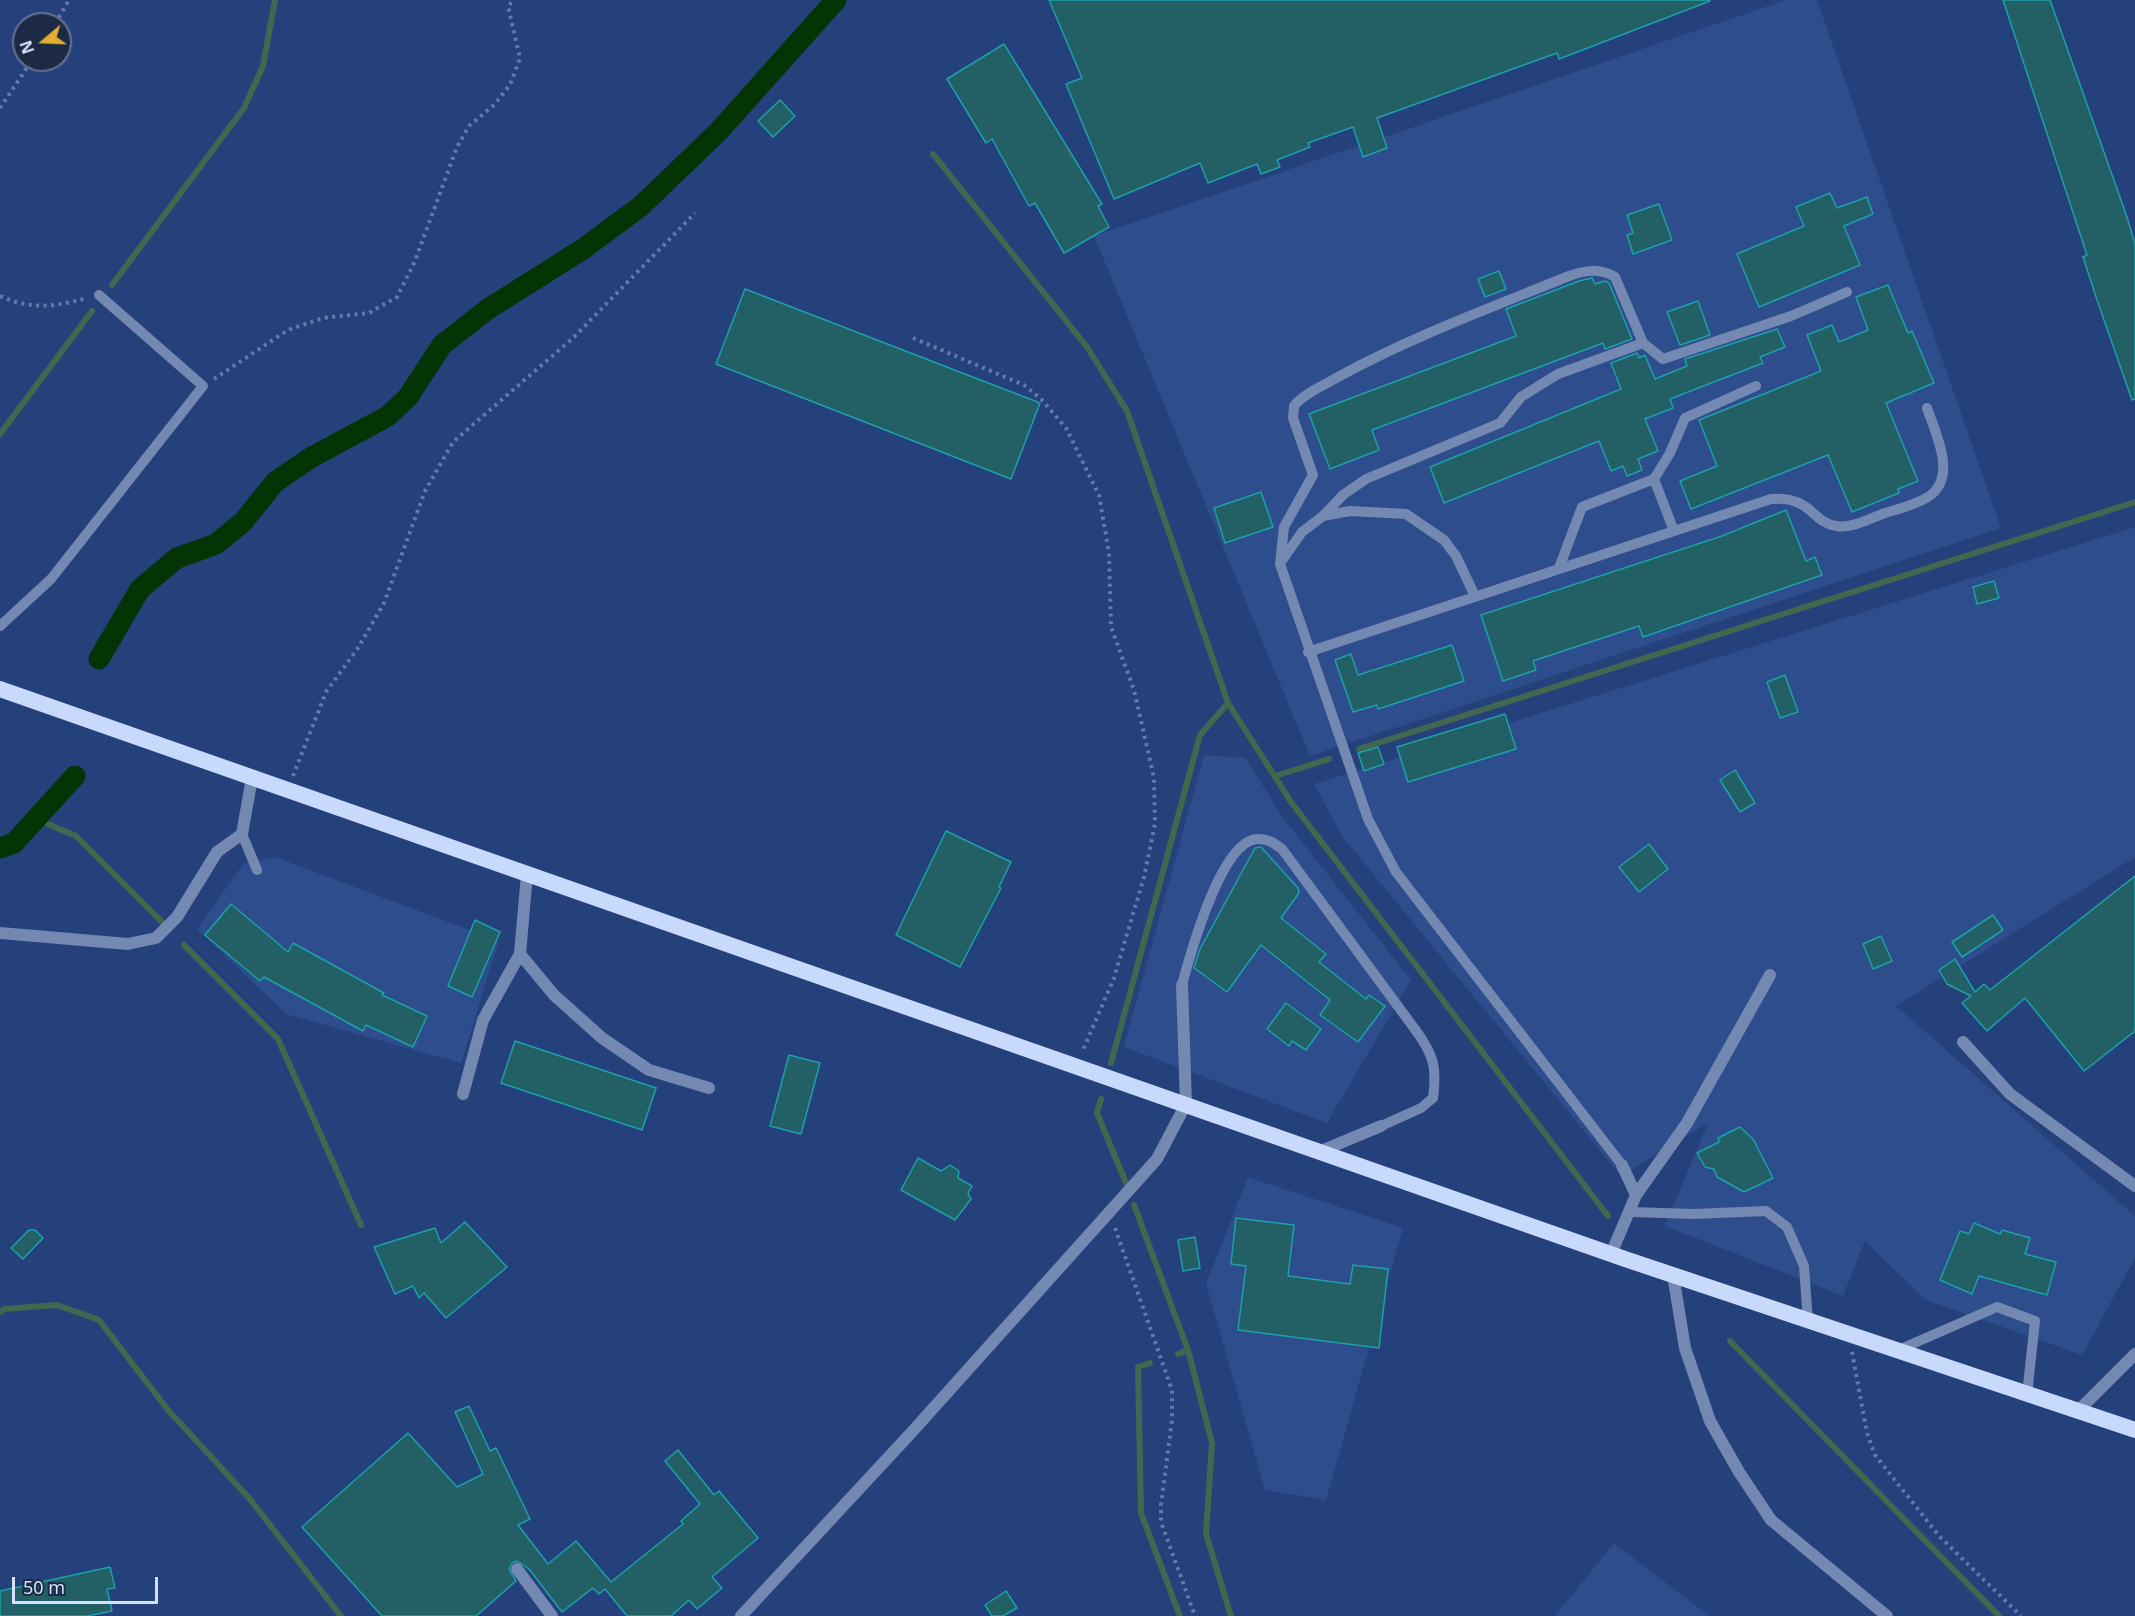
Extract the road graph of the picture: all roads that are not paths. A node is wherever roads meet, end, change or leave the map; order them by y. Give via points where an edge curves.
1 (1847, 292) dead end
2 (99, 295) road end
3 (1643, 343) junction
4 (1756, 386) dead end
5 (1927, 408) dead end
6 (1654, 479) junction
7 (1323, 516) junction
8 (1674, 531) junction
9 (1280, 564) junction
10 (1559, 568) junction
11 (1475, 596) junction
12 (0, 626) edge
13 (1308, 652) junction
14 (0, 689) edge
15 (252, 778) junction
16 (242, 834) junction
17 (256, 870) dead end
18 (527, 874) junction
19 (0, 933) edge
20 (520, 954) junction
21 (1770, 975) dead end
22 (1182, 985) joint
23 (1963, 1042) dead end
24 (709, 1088) dead end
25 (463, 1094) dead end
26 (1186, 1104) junction
27 (1381, 1126) joint
28 (1321, 1151) junction
29 (1622, 1165) joint
30 (2135, 1186) edge
31 (1636, 1195) junction
32 (1631, 1212) junction
33 (1611, 1254) junction
34 (1672, 1275) junction
35 (1808, 1322) junction
36 (1896, 1352) junction
37 (2135, 1354) edge
38 (2027, 1395) junction
39 (2078, 1411) junction
40 (2135, 1430) edge
41 (517, 1569) dead end
42 (552, 1616) edge
43 (741, 1616) edge
44 (1887, 1616) edge

1 - 3 lane via 1791,316 1669,358 1656,356
2 - 12 lane via 203,387 51,579
3 - 7 lane via 1558,374 1521,397 1500,423 1366,479
3 - 9 lane via 1619,282 1606,272 1592,270 1426,333 1308,395 1294,406 1293,418 1313,475 1284,527
4 - 6 lane via 1685,418
5 - 8 lane via 1944,464 1940,482 1930,496 1916,503 1843,527 1829,524 1794,500 1771,499
6 - 8 lane
6 - 10 lane via 1582,507
7 - 9 lane via 1302,532
7 - 11 lane via 1372,511 1414,518 1444,540
8 - 10 lane
9 - 13 lane
10 - 11 lane
11 - 13 lane
13 - 29 lane via 1368,819 1396,872
14 - 15 highway
15 - 16 street
15 - 18 highway
16 - 17 lane
16 - 19 street via 217,852 177,917 156,938 128,944
18 - 20 street
18 - 26 highway
20 - 24 street via 554,995 602,1038 649,1070
20 - 25 street via 483,1020
21 - 31 street via 1687,1123
22 - 26 street
22 - 27 lane via 1195,938 1224,868 1245,843 1270,840 1302,875 1433,1058 1433,1098 1421,1108
23 - 30 street via 2010,1094
26 - 28 highway
26 - 43 street via 1157,1159
27 - 28 street
28 - 33 highway
29 - 31 street
31 - 32 street
32 - 33 street
32 - 35 lane via 1766,1211 1787,1227 1804,1266
33 - 34 highway
34 - 35 highway
34 - 44 street via 1685,1348 1710,1421 1739,1472 1771,1520
35 - 36 highway
36 - 38 highway
36 - 38 lane via 1997,1307 2035,1321
37 - 39 street
38 - 39 highway
39 - 40 highway
41 - 42 street

